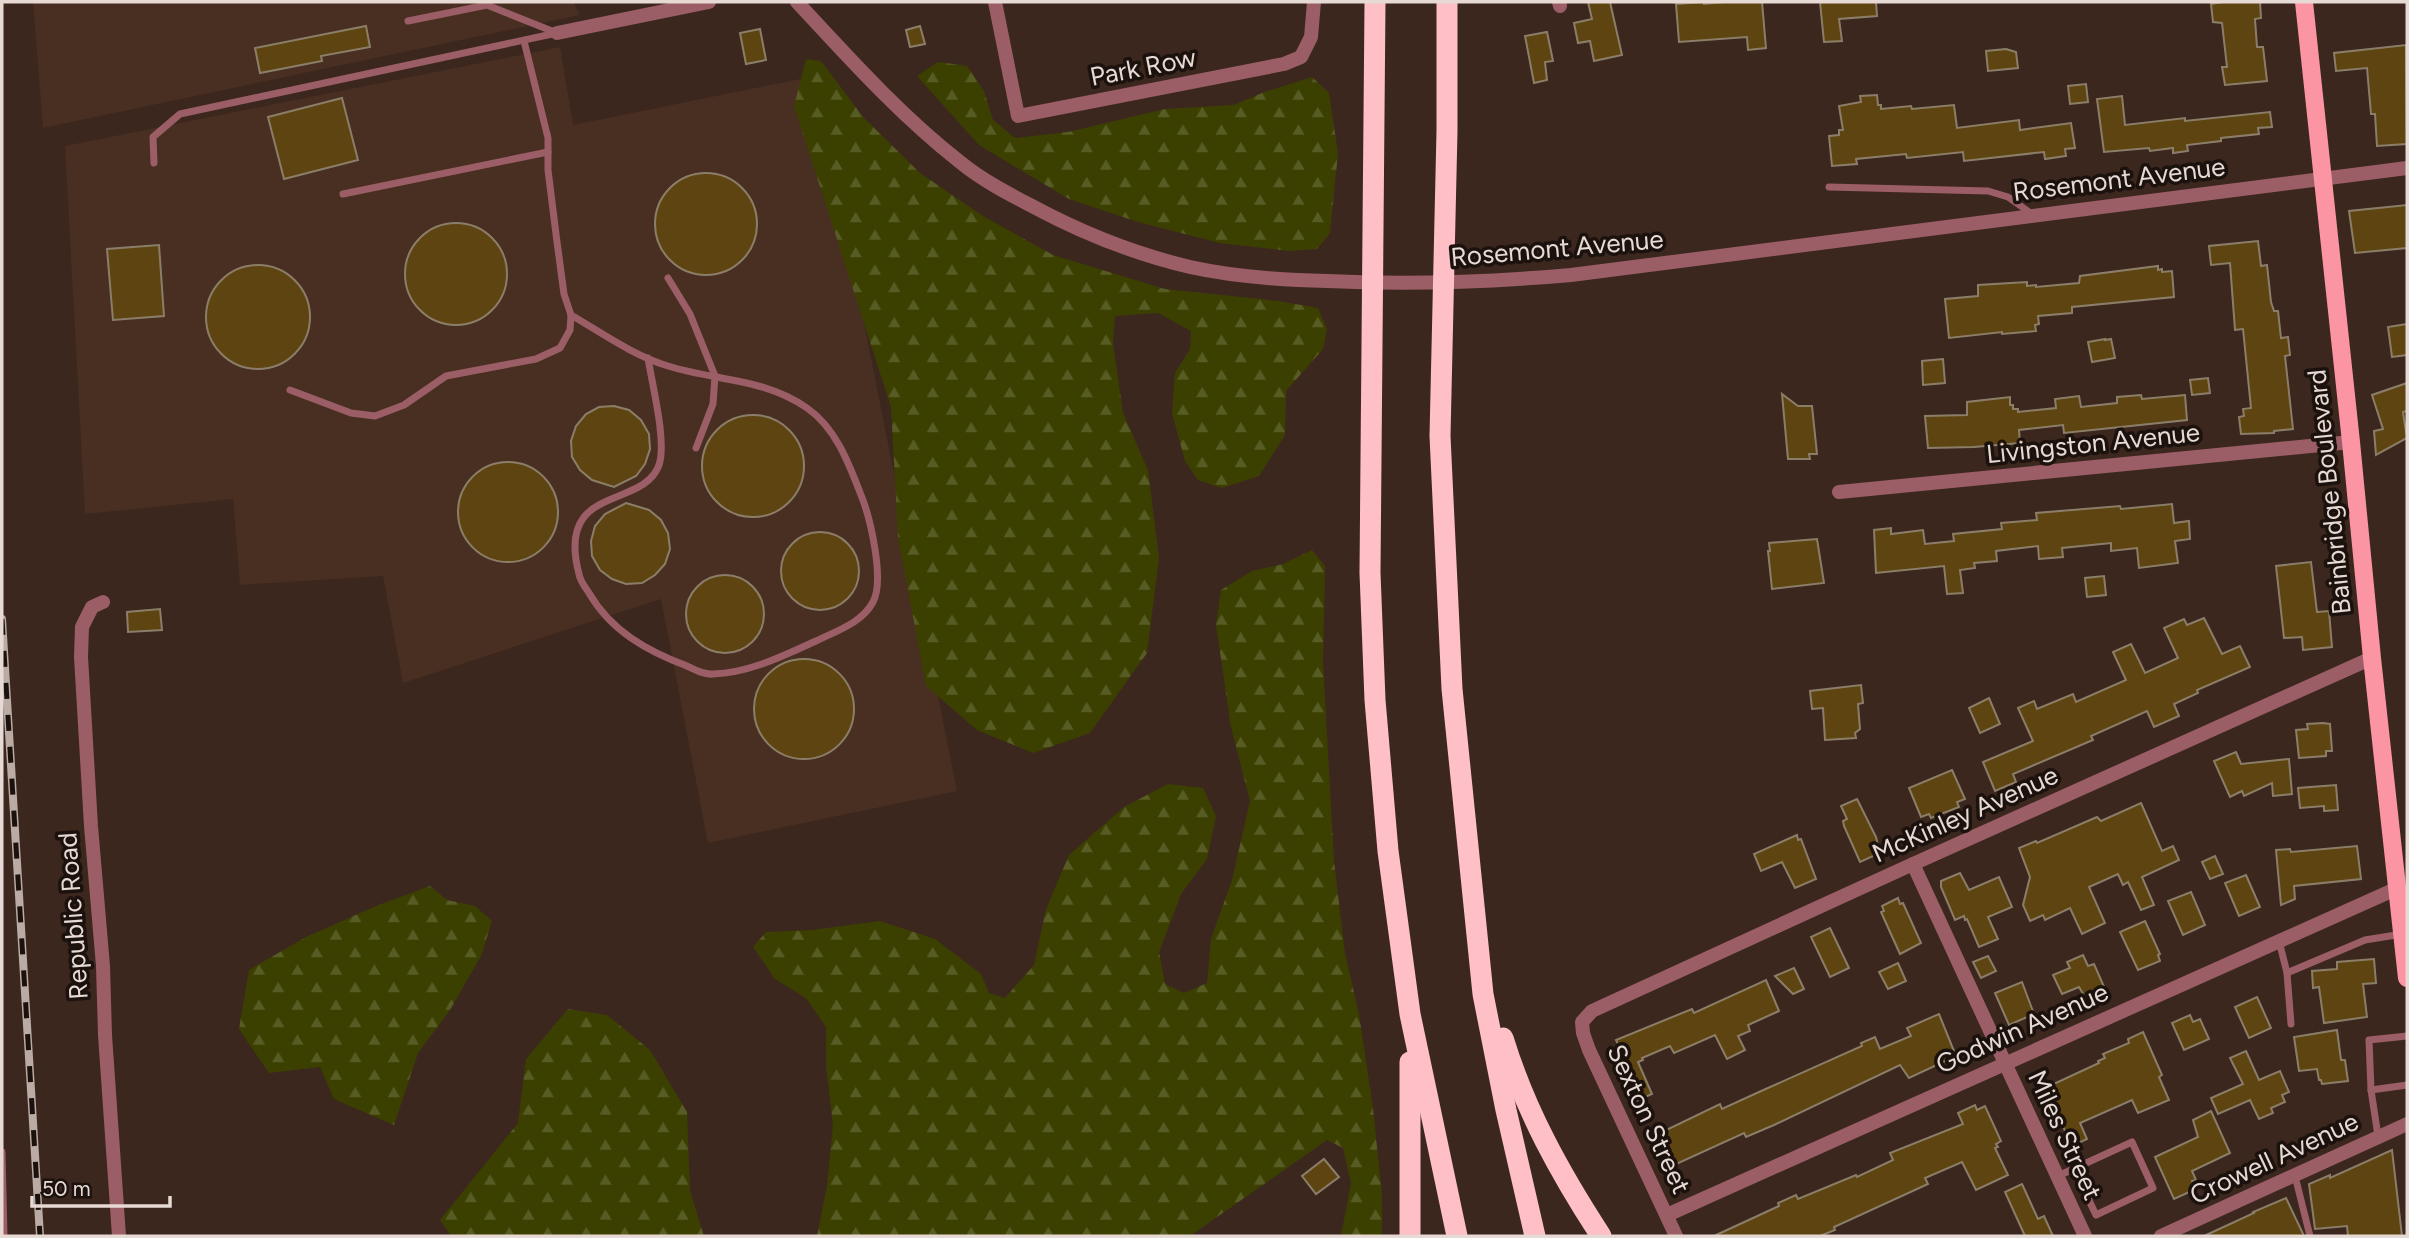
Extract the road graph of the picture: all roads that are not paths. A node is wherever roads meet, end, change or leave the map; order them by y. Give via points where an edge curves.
1 (709, 2) edge
2 (797, 2) edge
3 (995, 2) edge
4 (1314, 2) edge
5 (1375, 2) edge
6 (1447, 2) edge
7 (2304, 2) edge
8 (408, 21) dead end
9 (558, 33) junction
10 (524, 41) junction
11 (548, 152) junction
12 (154, 163) dead end
13 (2407, 168) edge
14 (2322, 178) junction
15 (1829, 187) dead end
16 (344, 194) dead end
17 (2033, 214) junction
18 (668, 278) dead end
19 (571, 315) junction
20 (648, 358) junction
21 (715, 376) junction
22 (290, 390) dead end
23 (2351, 442) junction
24 (696, 448) dead end
25 (1839, 492) dead end
26 (103, 601) dead end
27 (2372, 658) junction
28 (1913, 864) junction
29 (2398, 888) junction
30 (2279, 941) junction
31 (2404, 942) edge
32 (1478, 958) junction
33 (2287, 973) junction
34 (2407, 978) edge
35 (1410, 1014) junction
36 (1582, 1022) joint
37 (2291, 1024) dead end
38 (2407, 1036) edge
39 (2005, 1063) junction
40 (2407, 1085) edge
41 (2371, 1090) junction
42 (2407, 1125) edge
43 (2378, 1136) junction
44 (2, 1152) edge
45 (2074, 1169) junction
46 (2295, 1176) junction
47 (2057, 1177) junction
48 (1667, 1215) junction
49 (4, 1236) edge
50 (119, 1236) edge
51 (1410, 1236) edge
52 (1457, 1236) edge
53 (1535, 1236) edge
54 (1601, 1236) edge
55 (1676, 1236) edge
56 (2085, 1236) edge
57 (2161, 1236) edge
58 (2311, 1236) edge

1 - 9 street
2 - 17 street, Rosemont Avenue via 893,103 996,187 1067,225 1191,267 1285,280 1480,282 1571,275
3 - 4 street, Park Row via 1018,116 1284,64 1301,57 1311,37
5 - 35 highway via 1372,641 1388,851
6 - 32 highway via 1440,436 1454,716
7 - 14 main road, Bainbridge Boulevard
8 - 9 lane via 487,5
9 - 10 lane
10 - 11 lane
10 - 12 lane via 180,114 153,137
11 - 16 lane
11 - 19 lane via 564,294
13 - 14 street, Rosemont Avenue
14 - 17 street, Rosemont Avenue
14 - 23 main road, Bainbridge Boulevard
15 - 17 lane via 1988,191 2008,197
18 - 21 lane via 690,314
19 - 20 lane
19 - 22 lane via 570,330 560,348 536,359 446,376 404,405 375,415 351,413
20 - 21 lane
20 - 21 lane via 662,450 658,467 648,482 595,505 581,522 575,543 579,576 617,630 663,657 709,675 741,672 852,624 874,601 878,564 866,506 839,443 810,410 776,390
21 - 24 lane via 713,404
23 - 25 street, Livingston Avenue
23 - 27 main road, Bainbridge Boulevard
26 - 50 street, Republic Road via 92,607 82,627 81,657
27 - 28 street, McKinley Avenue
27 - 29 main road, Bainbridge Boulevard
28 - 36 street, McKinley Avenue via 1605,1004
28 - 39 street, Miles Street
29 - 30 street, Godwin Avenue
29 - 31 main road, Bainbridge Boulevard
30 - 33 lane
30 - 39 street, Godwin Avenue
31 - 33 lane via 2365,940
31 - 34 main road, Bainbridge Boulevard
32 - 53 highway
32 - 54 highway via 1507,1052 1536,1124
33 - 37 lane
35 - 51 highway
35 - 52 highway
36 - 48 street, Sexton Street via 1589,1050
38 - 41 lane via 2369,1040
39 - 47 street, Miles Street
39 - 48 street, Godwin Avenue
40 - 41 lane
41 - 43 lane
42 - 43 street, Crowell Avenue
43 - 46 street, Crowell Avenue
44 - 49 lane
45 - 45 lane via 2132,1142 2154,1188 2096,1215
45 - 47 lane
46 - 57 street, Crowell Avenue
46 - 58 lane
47 - 56 street, Miles Street
48 - 55 street, Sexton Street

